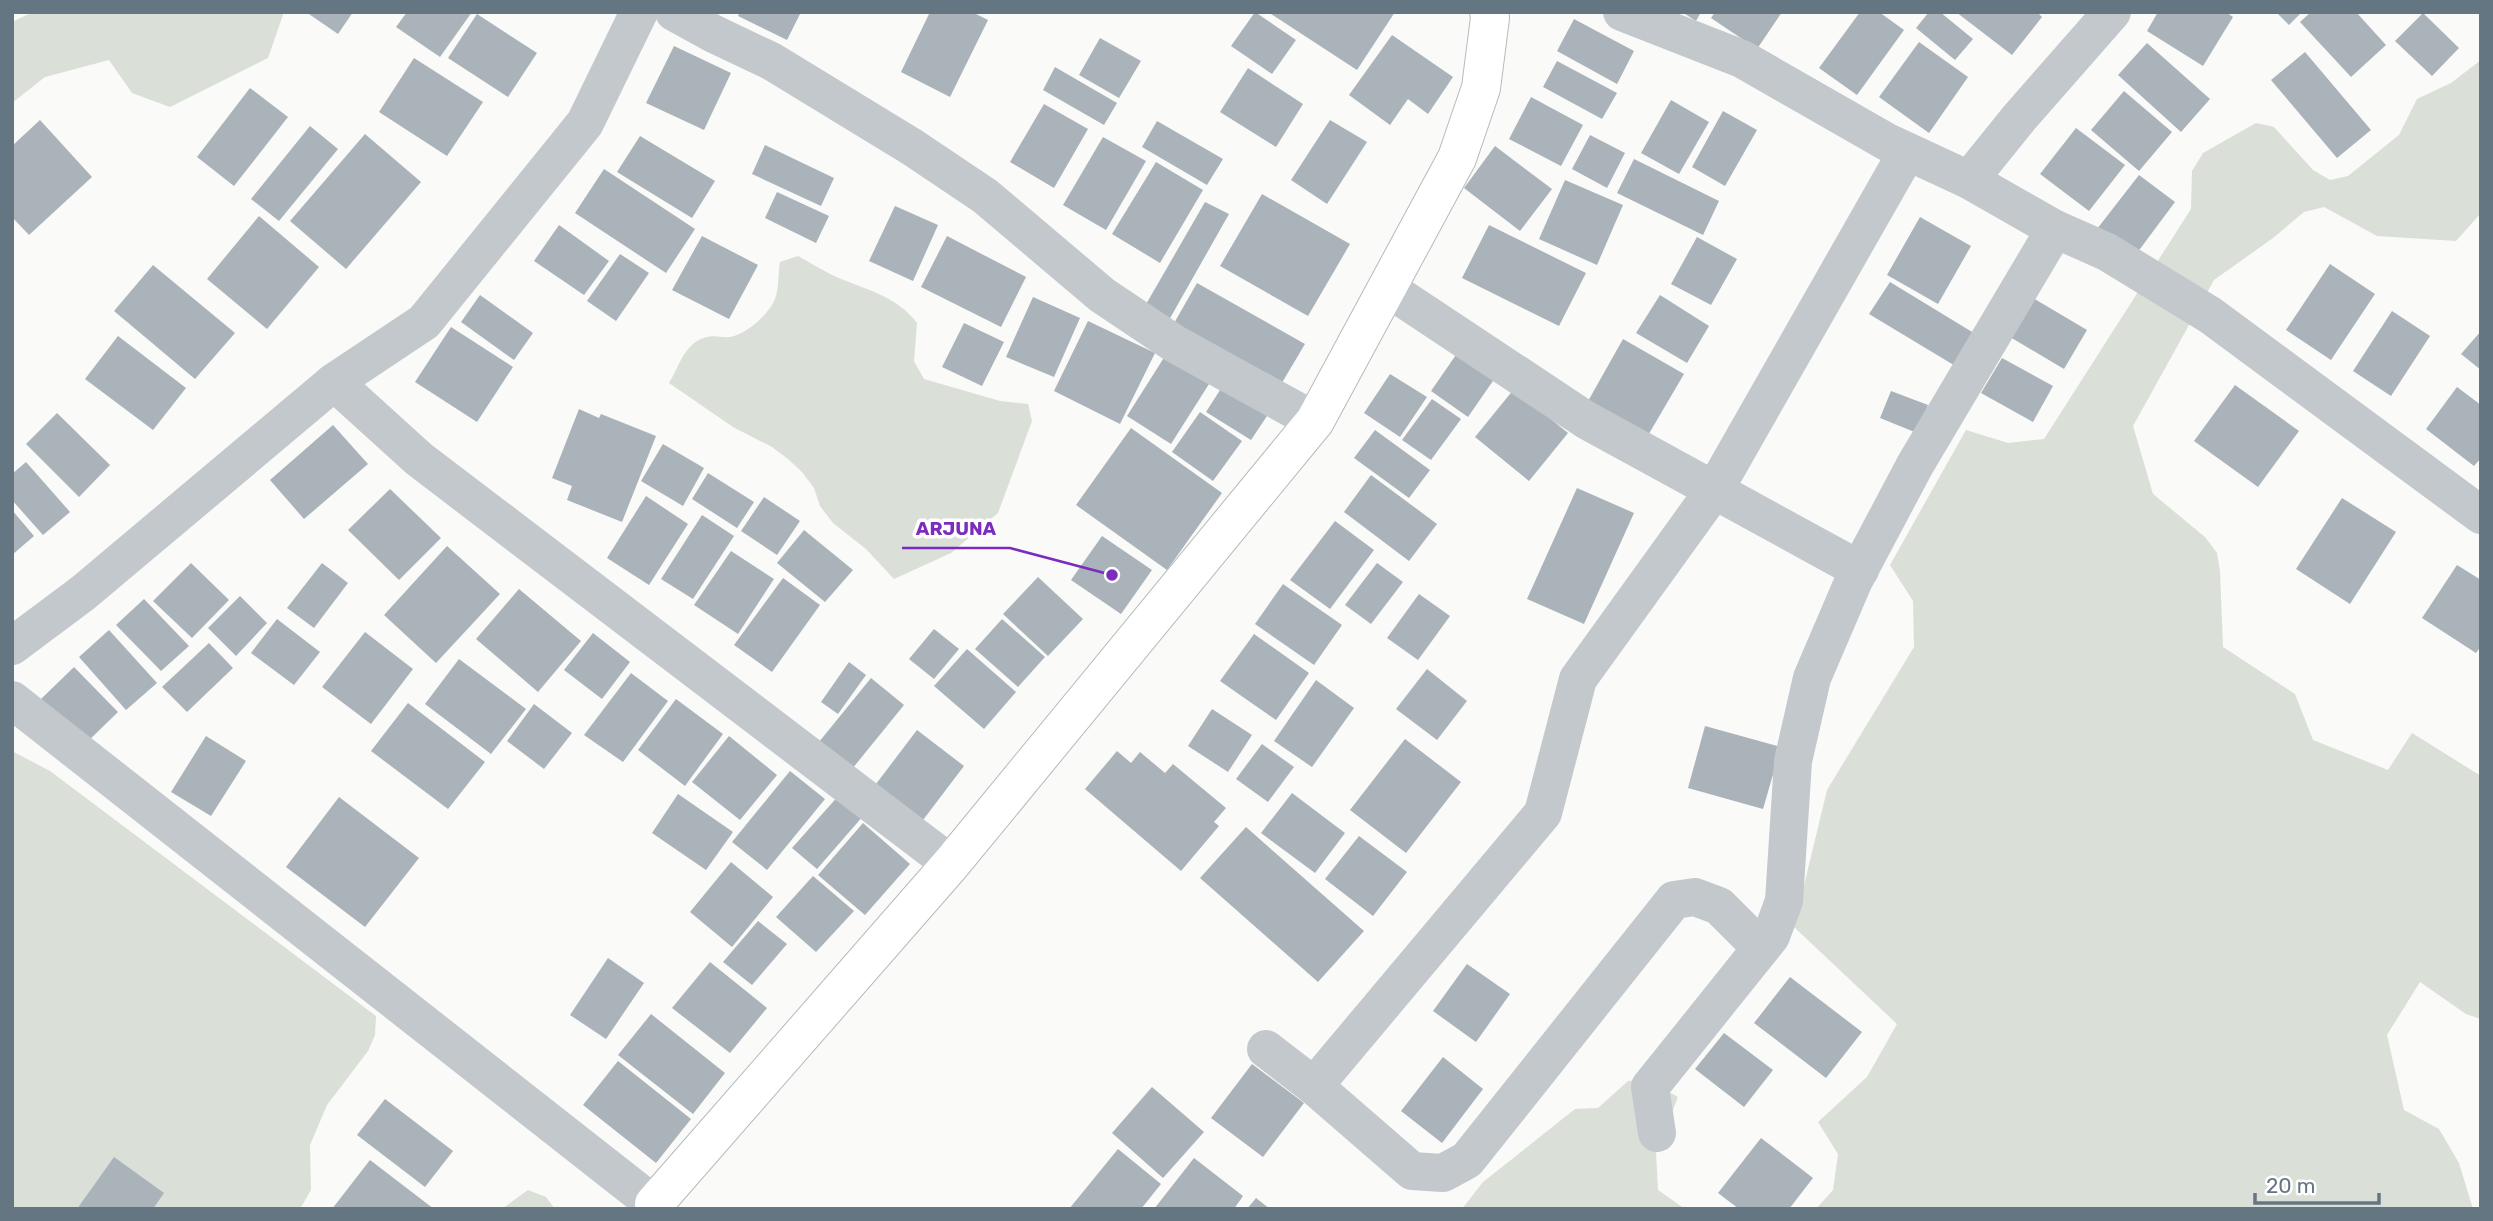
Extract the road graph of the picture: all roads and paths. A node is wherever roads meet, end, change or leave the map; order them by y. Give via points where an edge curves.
1 (639, 12) edge
2 (674, 12) edge
3 (1489, 12) edge
4 (1622, 12) edge
5 (2112, 12) edge
6 (1907, 152) junction
7 (1969, 180) junction
8 (2055, 229) junction
9 (1387, 288) junction
10 (334, 382) junction
11 (1315, 421) junction
12 (1715, 489) junction
13 (2481, 515) edge
14 (1860, 570) junction
15 (12, 646) edge
16 (12, 700) edge
17 (951, 864) junction
18 (1761, 948) junction
19 (1266, 1049) dead end
20 (1314, 1086) junction
21 (1657, 1133) dead end
22 (655, 1207) edge

1 - 10 street via 584,123 424,322
2 - 11 street via 771,61 912,147 985,197 1102,296 1175,344
3 - 9 main road via 1481,88 1457,158
4 - 6 street via 1742,59
5 - 7 street
6 - 7 street
6 - 12 street
7 - 8 street
8 - 13 street via 2108,252 2210,315
8 - 14 street via 1915,465
9 - 11 main road
9 - 12 street via 1586,419
10 - 15 street via 83,593
10 - 17 street via 419,459
11 - 17 main road
12 - 14 street
12 - 20 street via 1578,679 1543,813
14 - 18 street via 1812,678 1793,761 1784,901 1771,936
16 - 22 street
17 - 22 main road
18 - 20 street via 1719,906 1695,897 1674,900 1467,1160 1443,1172 1412,1171
18 - 21 street via 1650,1087
19 - 20 street

